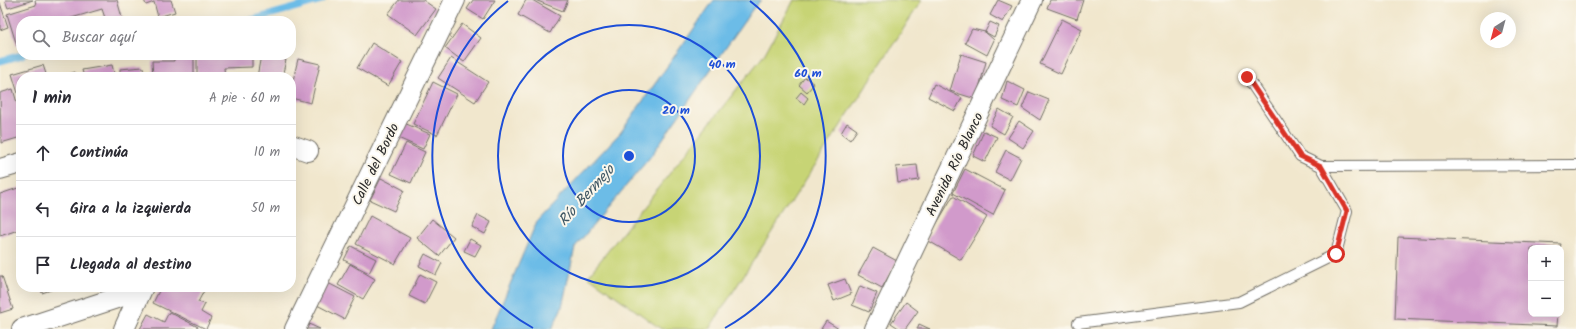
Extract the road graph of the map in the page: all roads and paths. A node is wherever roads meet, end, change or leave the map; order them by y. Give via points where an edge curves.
1 (456, 0) edge
2 (1032, 0) edge
3 (1247, 77) dead end
4 (16, 164) edge
5 (1576, 165) edge
6 (1321, 166) junction
7 (0, 169) edge
8 (130, 292) edge
9 (140, 292) edge
10 (1078, 323) dead end
11 (22, 329) edge
12 (124, 329) edge
13 (295, 329) edge
14 (875, 329) edge

1 - 13 street, Calle del Bordo
2 - 14 street, Avenida Río Blanco
3 - 6 lane via 1300,156
4 - 7 street
5 - 6 lane
6 - 10 lane via 1347,211 1336,254 1239,302
8 - 11 street
9 - 12 street

